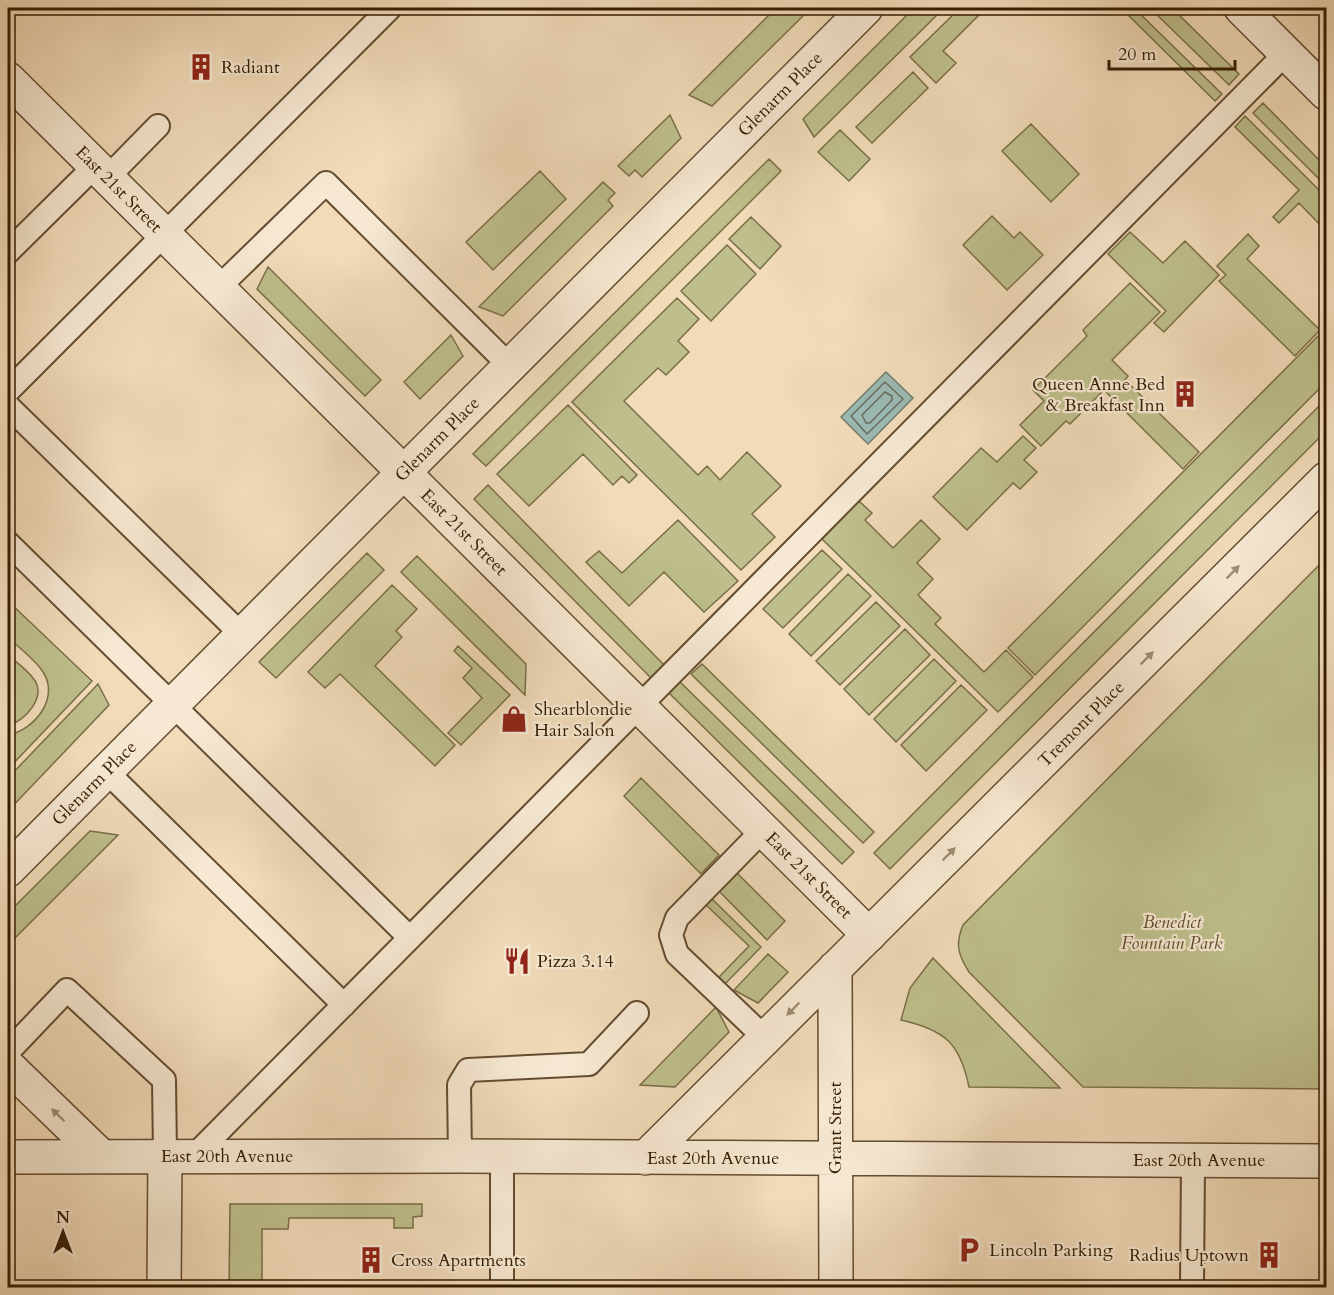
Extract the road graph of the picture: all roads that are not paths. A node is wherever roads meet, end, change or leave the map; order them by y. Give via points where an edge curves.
1 (390, 8) edge
2 (866, 8) edge
3 (1241, 8) edge
4 (1286, 53) junction
5 (8, 79) edge
6 (1326, 93) edge
7 (158, 126) dead end
8 (101, 172) junction
9 (164, 234) junction
10 (8, 252) edge
11 (218, 288) junction
12 (510, 366) junction
13 (8, 391) edge
14 (8, 406) edge
15 (404, 472) junction
16 (1326, 479) edge
17 (8, 543) edge
18 (242, 635) junction
19 (173, 704) junction
20 (639, 706) junction
21 (106, 771) junction
22 (763, 830) junction
23 (8, 870) edge
24 (869, 935) junction
25 (410, 938) junction
26 (835, 968) junction
27 (344, 1005) junction
28 (637, 1013) dead end
29 (765, 1038) junction
30 (8, 1052) edge
31 (8, 1066) edge
32 (8, 1148) edge
33 (99, 1155) junction
34 (180, 1155) junction
35 (460, 1156) junction
36 (8, 1157) edge
37 (502, 1157) junction
38 (645, 1158) junction
39 (835, 1158) junction
40 (1193, 1160) junction
41 (1326, 1161) edge
42 (164, 1287) edge
43 (502, 1287) edge
44 (836, 1287) edge
45 (1192, 1287) edge

1 - 9 lane
2 - 12 street, Glenarm Place
3 - 4 street
4 - 6 street
4 - 20 lane
5 - 8 street, East 21st Street
7 - 8 lane
8 - 9 street, East 21st Street
8 - 10 lane
9 - 11 street, East 21st Street
9 - 13 lane
11 - 12 lane via 326,183
11 - 15 street, East 21st Street
12 - 15 street, Glenarm Place
14 - 18 lane
15 - 18 street, Glenarm Place
15 - 20 street, East 21st Street
24 -> 16 street, Tremont Place
17 - 19 lane
18 - 19 street, Glenarm Place
19 - 21 street, Glenarm Place
19 - 25 lane
20 - 22 street, East 21st Street
20 - 25 lane
21 - 23 street, Glenarm Place
21 - 27 lane
22 - 24 street, East 21st Street
22 - 29 lane via 677,918 671,935 677,954
24 - 26 street, Tremont Place
25 - 27 lane
26 -> 29 street, Tremont Place
26 - 39 street, Grant Street
27 - 34 lane
28 - 35 lane via 589,1064 468,1070 459,1085
29 - 38 street, Tremont Place
30 - 34 lane via 67,990 164,1080
33 -> 31 street
32 - 33 street, East 20th Avenue
33 - 34 street, East 20th Avenue
33 - 36 street, East 20th Avenue
34 - 35 street, East 20th Avenue
34 - 42 street
35 - 37 street, East 20th Avenue
37 - 38 street, East 20th Avenue
37 - 43 lane
38 - 39 street, East 20th Avenue
39 - 40 street, East 20th Avenue
39 - 44 street, Grant Street
40 - 41 street, East 20th Avenue
40 - 45 lane

